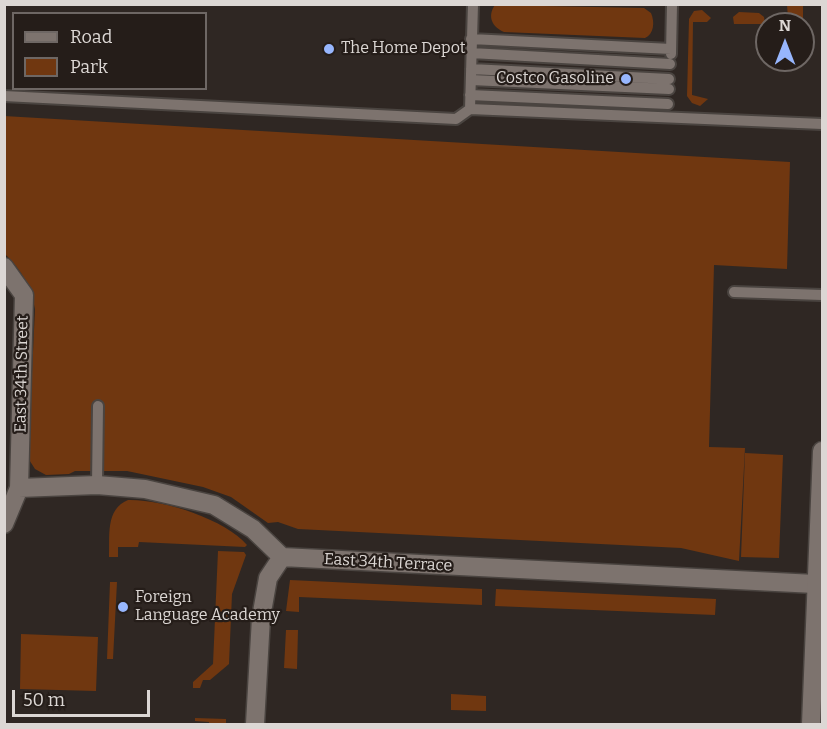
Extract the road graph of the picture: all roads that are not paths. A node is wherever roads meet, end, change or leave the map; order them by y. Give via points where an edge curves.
1 (473, 4) edge
2 (672, 4) edge
3 (471, 39) junction
4 (671, 49) junction
5 (471, 53) junction
6 (670, 64) junction
7 (471, 69) junction
8 (471, 81) junction
9 (669, 84) junction
10 (470, 95) junction
11 (4, 96) edge
12 (668, 104) junction
13 (470, 109) junction
14 (668, 118) junction
15 (822, 124) edge
16 (4, 267) edge
17 (734, 292) dead end
18 (822, 295) edge
19 (98, 406) dead end
20 (822, 451) edge
21 (97, 486) junction
22 (19, 488) junction
23 (4, 524) edge
24 (282, 557) junction
25 (815, 584) junction
26 (255, 724) edge
27 (811, 724) edge

1 - 3 lane
2 - 4 lane
3 - 4 lane
3 - 5 lane
4 - 6 lane
5 - 6 lane
5 - 7 lane
6 - 9 lane
7 - 8 lane
7 - 9 lane
8 - 9 lane
8 - 10 lane
9 - 12 lane
10 - 12 lane
10 - 13 lane
11 - 13 lane via 447,120 463,116
12 - 14 lane
13 - 14 lane
14 - 15 lane
16 - 22 street, East 34th Street via 24,295
17 - 18 lane
19 - 21 lane
20 - 25 street
21 - 22 street
21 - 24 street via 145,489 214,505 253,529
22 - 23 street
24 - 25 street, East 34th Terrace
24 - 26 street via 268,578 261,618
25 - 27 street

